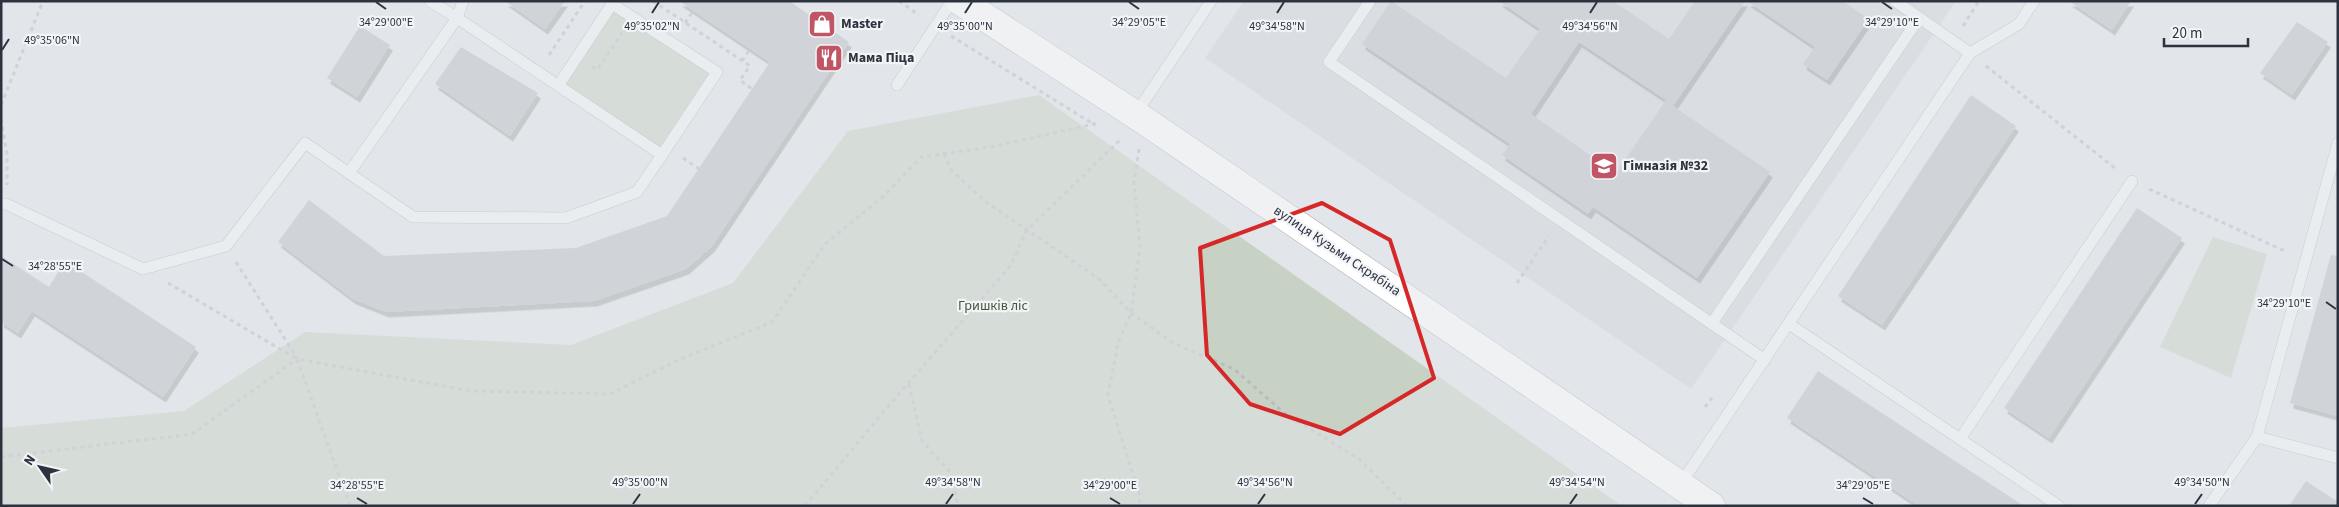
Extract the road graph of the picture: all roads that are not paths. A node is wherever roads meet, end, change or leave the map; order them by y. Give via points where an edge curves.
1 (430, 1) edge
2 (463, 1) edge
3 (952, 1) edge
4 (960, 1) edge
5 (1211, 1) edge
6 (1370, 1) edge
7 (1895, 1) edge
8 (2034, 1) edge
9 (457, 18) junction
10 (1919, 18) junction
11 (1970, 53) junction
12 (897, 85) dead end
13 (558, 86) junction
14 (1144, 120) junction
15 (2338, 144) edge
16 (662, 155) junction
17 (349, 173) junction
18 (2132, 181) dead end
19 (4, 204) edge
20 (1712, 323) junction
21 (1789, 324) junction
22 (1765, 360) junction
23 (2257, 436) junction
24 (1960, 439) junction
25 (2338, 458) edge
26 (1680, 485) junction
27 (1711, 506) edge
28 (2059, 506) edge
29 (2209, 506) edge

1 - 9 lane
2 - 9 lane
3 - 12 lane
4 - 14 street, вулиця Кузьми Скрябіна
5 - 14 lane
6 - 20 lane via 1329,62
7 - 10 lane
8 - 11 lane via 2019,24
9 - 13 lane
9 - 17 lane
10 - 11 lane
10 - 20 lane
11 - 21 lane
13 - 16 lane
13 - 16 lane via 612,4 717,72
14 - 26 street, вулиця Кузьми Скрябіна
15 - 23 lane
16 - 17 lane via 637,192 566,218 413,217
17 - 19 lane via 305,143 226,246 143,269
18 - 24 lane
20 - 22 lane
21 - 22 lane
21 - 24 lane
22 - 26 lane
23 - 25 lane
23 - 29 lane
24 - 28 lane
26 - 27 street, вулиця Кузьми Скрябіна

